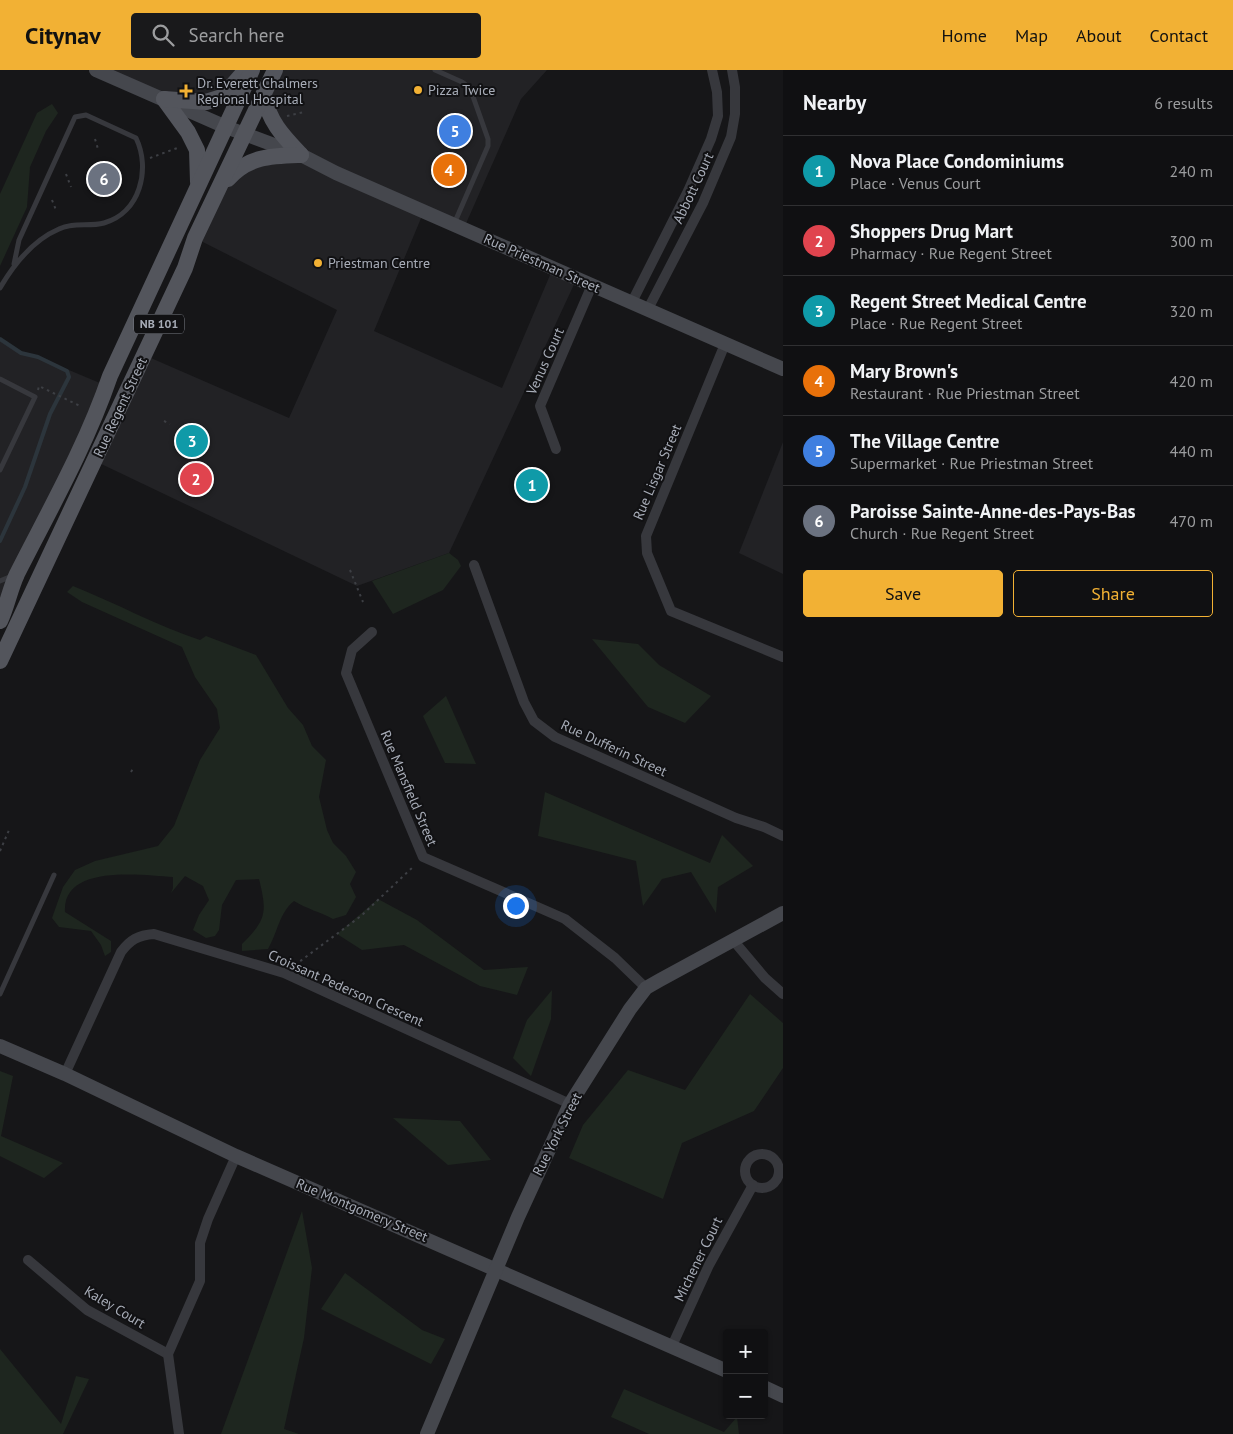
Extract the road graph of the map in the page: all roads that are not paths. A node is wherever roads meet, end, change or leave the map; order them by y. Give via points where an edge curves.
1 (96, 70) edge
2 (247, 70) edge
3 (252, 70) edge
4 (275, 70) edge
5 (435, 70) edge
6 (712, 70) edge
7 (732, 70) edge
8 (264, 95) junction
9 (164, 99) junction
10 (226, 127) junction
11 (246, 134) junction
12 (301, 156) junction
13 (199, 186) junction
14 (217, 193) junction
15 (454, 224) junction
16 (14, 264) junction
17 (592, 285) junction
18 (0, 288) edge
19 (632, 302) junction
20 (648, 310) junction
21 (726, 344) junction
22 (783, 369) edge
23 (0, 379) edge
24 (556, 448) dead end
25 (73, 466) junction
26 (0, 470) edge
27 (71, 510) junction
28 (474, 565) dead end
29 (17, 574) junction
30 (0, 581) edge
31 (1, 618) edge
32 (372, 632) dead end
33 (783, 657) edge
34 (0, 661) edge
35 (783, 836) edge
36 (54, 875) dead end
37 (783, 913) edge
38 (734, 940) junction
39 (646, 988) junction
40 (0, 994) edge
41 (783, 994) edge
42 (0, 1046) edge
43 (65, 1074) junction
44 (570, 1104) junction
45 (236, 1156) junction
46 (753, 1185) dead end
47 (28, 1260) dead end
48 (498, 1269) junction
49 (672, 1346) junction
50 (168, 1354) junction
51 (723, 1369) edge
52 (768, 1389) edge
53 (783, 1396) edge
54 (179, 1434) edge
55 (427, 1434) edge

1 - 9 street, Rue Priestman Street
2 - 9 main road via 222,97 206,102
3 - 10 main road, Rue Regent Street / NB 101
4 - 8 main road, Rue Regent Street / NB 101
5 - 15 lane via 470,88 488,139 488,146
6 - 19 street, Abbott Court via 718,116 711,139
7 - 20 street, Abbott Court via 735,114 731,137
8 - 11 main road, Rue Regent Street / NB 101
8 - 12 main road via 267,112 276,129
9 - 10 street, Rue Priestman Street
9 - 13 main road via 197,150
10 - 11 street, Rue Priestman Street
10 - 13 main road, Rue Regent Street / NB 101
11 - 12 street, Rue Priestman Street
11 - 14 main road, Rue Regent Street / NB 101
12 - 14 main road via 269,156 253,160 231,176
12 - 15 street, Rue Priestman Street
13 - 25 main road, Rue Regent Street / NB 101 via 110,376
14 - 27 main road, Rue Regent Street / NB 101
15 - 17 street, Rue Priestman Street
16 - 16 lane via 58,229 104,223 125,212 138,191 144,171 136,138 86,115 74,117 20,240
16 - 18 lane
17 - 19 street, Rue Priestman Street
17 - 24 street, Venus Court via 540,406
19 - 20 street, Rue Priestman Street
20 - 21 street, Rue Priestman Street
21 - 22 street, Rue Priestman Street
21 - 33 street, Rue Lisgar Street via 646,536 648,553 671,611
23 - 26 lane via 35,397
25 - 27 main road via 66,497
25 - 29 main road, Rue Regent Street / NB 101
27 - 34 main road, Rue Regent Street / NB 101
28 - 35 street, Rue Dufferin Street via 524,702 534,721 555,738
29 - 30 lane
29 - 31 main road, Rue Regent Street / NB 101
32 - 39 street, Rue Mansfield Street via 352,650 346,672 423,857 565,919 615,958
36 - 40 lane
37 - 38 street, Rue York Street
38 - 39 street, Rue York Street
38 - 41 street via 765,978
39 - 44 street, Rue York Street
42 - 43 street, Rue Montgomery Street
43 - 44 street, Croissant Pederson Crescent via 121,952 129,941 142,934 154,934 284,973
43 - 45 street, Rue Montgomery Street
44 - 48 street, Rue York Street
45 - 48 street, Rue Montgomery Street
45 - 50 street via 200,1243 200,1281
46 - 49 street, Michener Court via 709,1264
47 - 50 street, Kaley Court via 87,1310
48 - 49 street, Rue Montgomery Street
48 - 55 street, Rue York Street
49 - 51 street, Rue Montgomery Street
50 - 54 street
52 - 53 street

